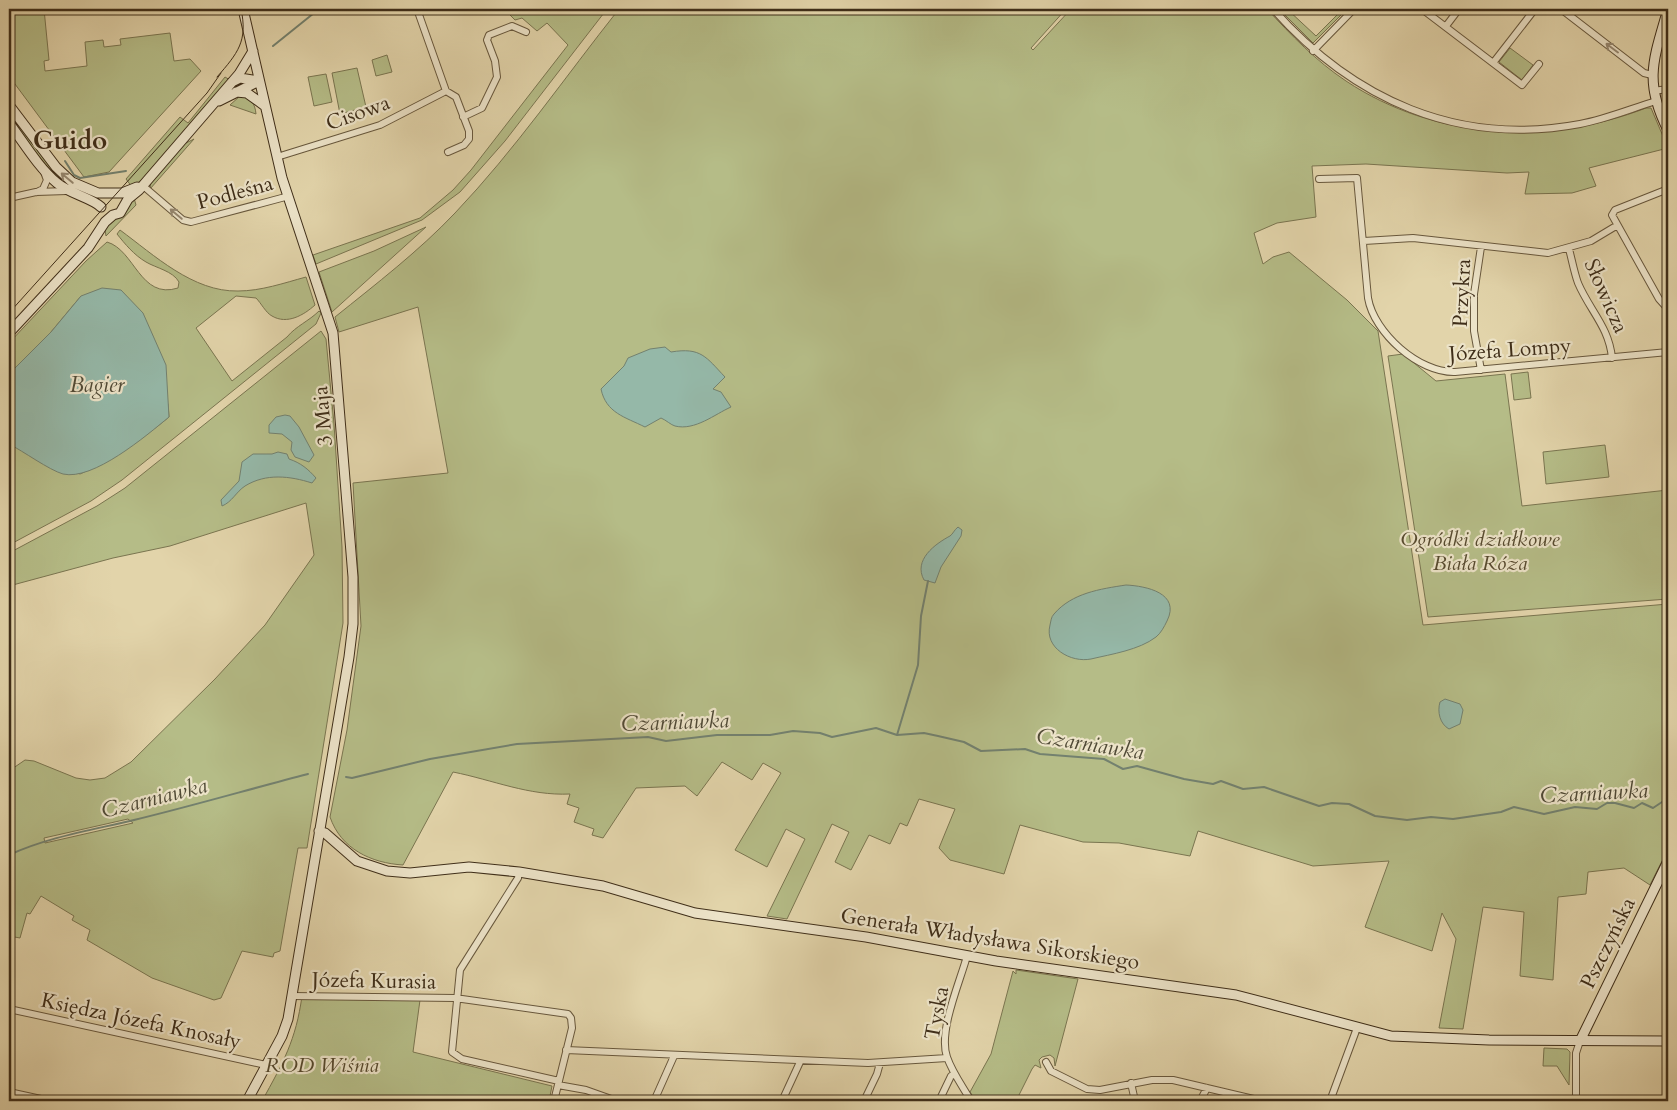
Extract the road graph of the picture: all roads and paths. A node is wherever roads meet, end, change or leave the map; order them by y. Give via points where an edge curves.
1 (243, 9) edge
2 (417, 9) edge
3 (1272, 9) edge
4 (1354, 9) edge
5 (1422, 9) edge
6 (1459, 9) edge
7 (1535, 9) edge
8 (1561, 9) edge
9 (1668, 9) edge
10 (1446, 26) junction
11 (526, 32) dead end
12 (253, 51) junction
13 (1313, 51) junction
14 (1493, 63) junction
15 (1539, 64) dead end
16 (1652, 75) junction
17 (259, 80) junction
18 (230, 83) junction
19 (1668, 89) edge
20 (446, 91) junction
21 (236, 92) junction
22 (1654, 96) junction
23 (9, 105) edge
24 (265, 106) junction
25 (206, 112) junction
26 (463, 117) junction
27 (9, 123) edge
28 (1668, 130) edge
29 (448, 152) dead end
30 (277, 157) junction
31 (41, 166) junction
32 (1318, 179) dead end
33 (142, 185) junction
34 (1668, 189) edge
35 (36, 192) junction
36 (69, 192) junction
37 (114, 193) junction
38 (289, 196) junction
39 (9, 198) edge
40 (124, 203) junction
41 (102, 209) junction
42 (113, 215) junction
43 (1616, 226) junction
44 (100, 229) junction
45 (1364, 241) junction
46 (1481, 247) junction
47 (1569, 249) junction
48 (1668, 309) edge
49 (9, 333) edge
50 (1668, 352) edge
51 (1612, 358) junction
52 (1481, 370) junction
53 (319, 831) junction
54 (1668, 862) edge
55 (519, 872) junction
56 (967, 956) junction
57 (292, 996) junction
58 (455, 998) junction
59 (9, 1009) edge
60 (1357, 1028) junction
61 (1580, 1041) junction
62 (1668, 1041) edge
63 (566, 1050) junction
64 (674, 1056) junction
65 (947, 1058) junction
66 (800, 1062) junction
67 (1046, 1062) dead end
68 (880, 1063) junction
69 (266, 1065) junction
70 (955, 1074) junction
71 (558, 1083) junction
72 (1131, 1083) junction
73 (1207, 1088) junction
74 (9, 1092) edge
75 (46, 1101) edge
76 (247, 1101) edge
77 (554, 1101) edge
78 (617, 1101) edge
79 (654, 1101) edge
80 (782, 1101) edge
81 (864, 1101) edge
82 (939, 1101) edge
83 (971, 1101) edge
84 (1135, 1101) edge
85 (1200, 1101) edge
86 (1262, 1101) edge
87 (1330, 1101) edge
88 (1576, 1101) edge

1 - 12 main road, 3 Maja
2 - 20 street
3 - 13 street
4 - 13 street
5 - 10 street
6 - 10 street
7 - 14 street
16 -> 8 street via 1644,73
9 - 16 main road
10 - 14 street
11 - 26 street via 512,26 489,36 487,40 497,77 482,108
12 - 17 main road, 3 Maja
12 - 18 main road
13 - 22 street via 1376,94 1435,117 1471,125 1516,129 1574,125 1608,118
14 - 15 street via 1522,85
16 - 22 main road
17 - 18 main road via 240,78
17 - 21 main road
17 - 24 main road, 3 Maja
18 - 25 main road
19 - 22 street
20 - 26 street via 456,97
20 - 30 street, Cisowa via 380,125
21 - 24 main road via 247,93
21 - 25 main road
22 - 28 main road
37 -> 23 main road via 93,192 65,177
24 - 30 main road, 3 Maja
25 - 33 main road
26 - 29 street via 469,139
27 - 31 main road
30 - 38 main road, 3 Maja
31 - 35 street via 47,180
31 - 36 main road
32 - 45 street, Józefa Lompy via 1357,178
33 - 37 main road
38 -> 33 street, Podleśna via 191,222 183,220
33 - 40 main road
34 - 43 street via 1615,210 1612,215
35 - 36 street
35 - 39 street
36 - 41 main road
37 - 40 main road
37 - 41 main road via 102,198
38 - 53 main road, 3 Maja via 333,333 353,588 350,652
40 - 42 main road via 122,210
41 - 42 main road
41 - 44 main road
42 - 44 main road
43 - 47 street
43 - 48 street
44 - 49 main road via 88,248
45 - 46 street via 1413,238
45 - 52 street, Józefa Lompy via 1369,305 1380,328 1431,369 1448,372
46 - 47 street via 1548,253
46 - 52 street, Przykra via 1474,294 1474,332
47 - 51 street, Słowicza via 1578,282 1608,334
50 - 51 street, Józefa Lompy
51 - 52 street, Józefa Lompy
53 - 55 main road, Generała Władysława Sikorskiego via 358,861 387,871 410,873 469,867
53 - 57 main road, 3 Maja
54 - 61 main road, Pszczyńska
55 - 56 main road, Generała Władysława Sikorskiego via 603,886 695,913 829,931
55 - 58 street via 460,970
56 - 60 main road, Generała Władysława Sikorskiego via 1236,995
56 - 65 street, Tyska via 945,1036
57 - 58 street, Józefa Kurasia
57 - 69 main road, 3 Maja via 285,1027
58 - 63 street, Józefa Kurasia via 568,1014 572,1022
58 - 71 street via 451,1045 455,1056
59 - 69 street, Księdza Józefa Knosały
60 - 61 main road, Generała Władysława Sikorskiego via 1402,1037
60 - 87 street
61 - 62 main road, Generała Władysława Sikorskiego
61 - 88 street via 1576,1053
63 - 64 street
63 - 71 street
64 - 66 street
64 - 79 street
65 - 68 street
65 - 70 street, Tyska
66 - 68 street
66 - 80 street
67 - 72 street via 1051,1070 1088,1089 1100,1090
68 - 81 street
69 - 76 main road, 3 Maja
70 - 82 street
70 - 83 street, Tyska
71 - 77 street
71 - 78 street
72 - 73 street via 1173,1080
72 - 84 street
73 - 85 street
73 - 86 street
74 - 75 street

